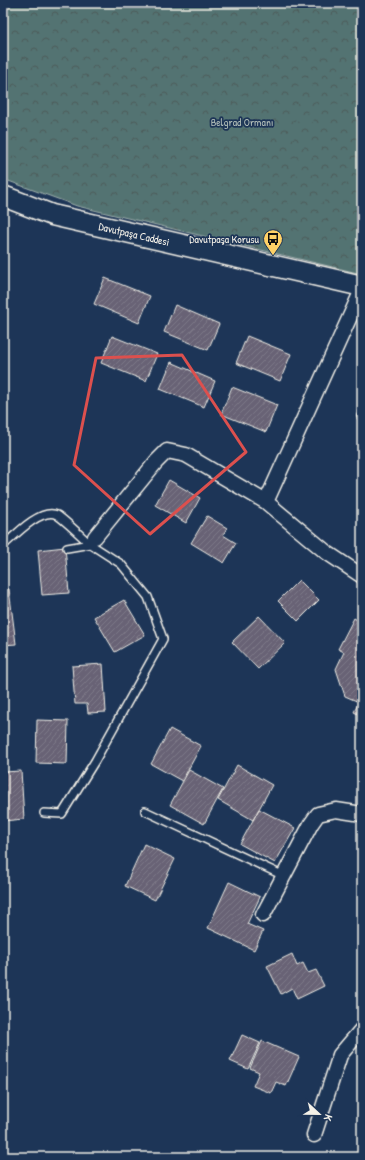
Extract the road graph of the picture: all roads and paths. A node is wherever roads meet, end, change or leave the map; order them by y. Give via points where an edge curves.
1 (3, 196) edge
2 (362, 286) edge
3 (362, 290) edge
4 (266, 502) junction
5 (92, 540) junction
6 (3, 546) edge
7 (67, 548) dead end
8 (362, 576) edge
9 (144, 811) dead end
10 (44, 813) dead end
11 (362, 814) edge
12 (284, 876) junction
13 (263, 915) dead end
14 (362, 1029) edge
15 (314, 1135) dead end

1 - 2 street, Davutpaşa Caddesi via 52,215
3 - 4 street
4 - 5 street via 186,454 167,451
4 - 8 street via 326,552
5 - 6 lane via 57,515 48,513 35,519
5 - 7 lane
5 - 10 lane via 121,564 148,597 163,639 95,761 62,814
9 - 12 lane
11 - 12 street via 336,810 318,814
12 - 13 street
14 - 15 street via 340,1055

